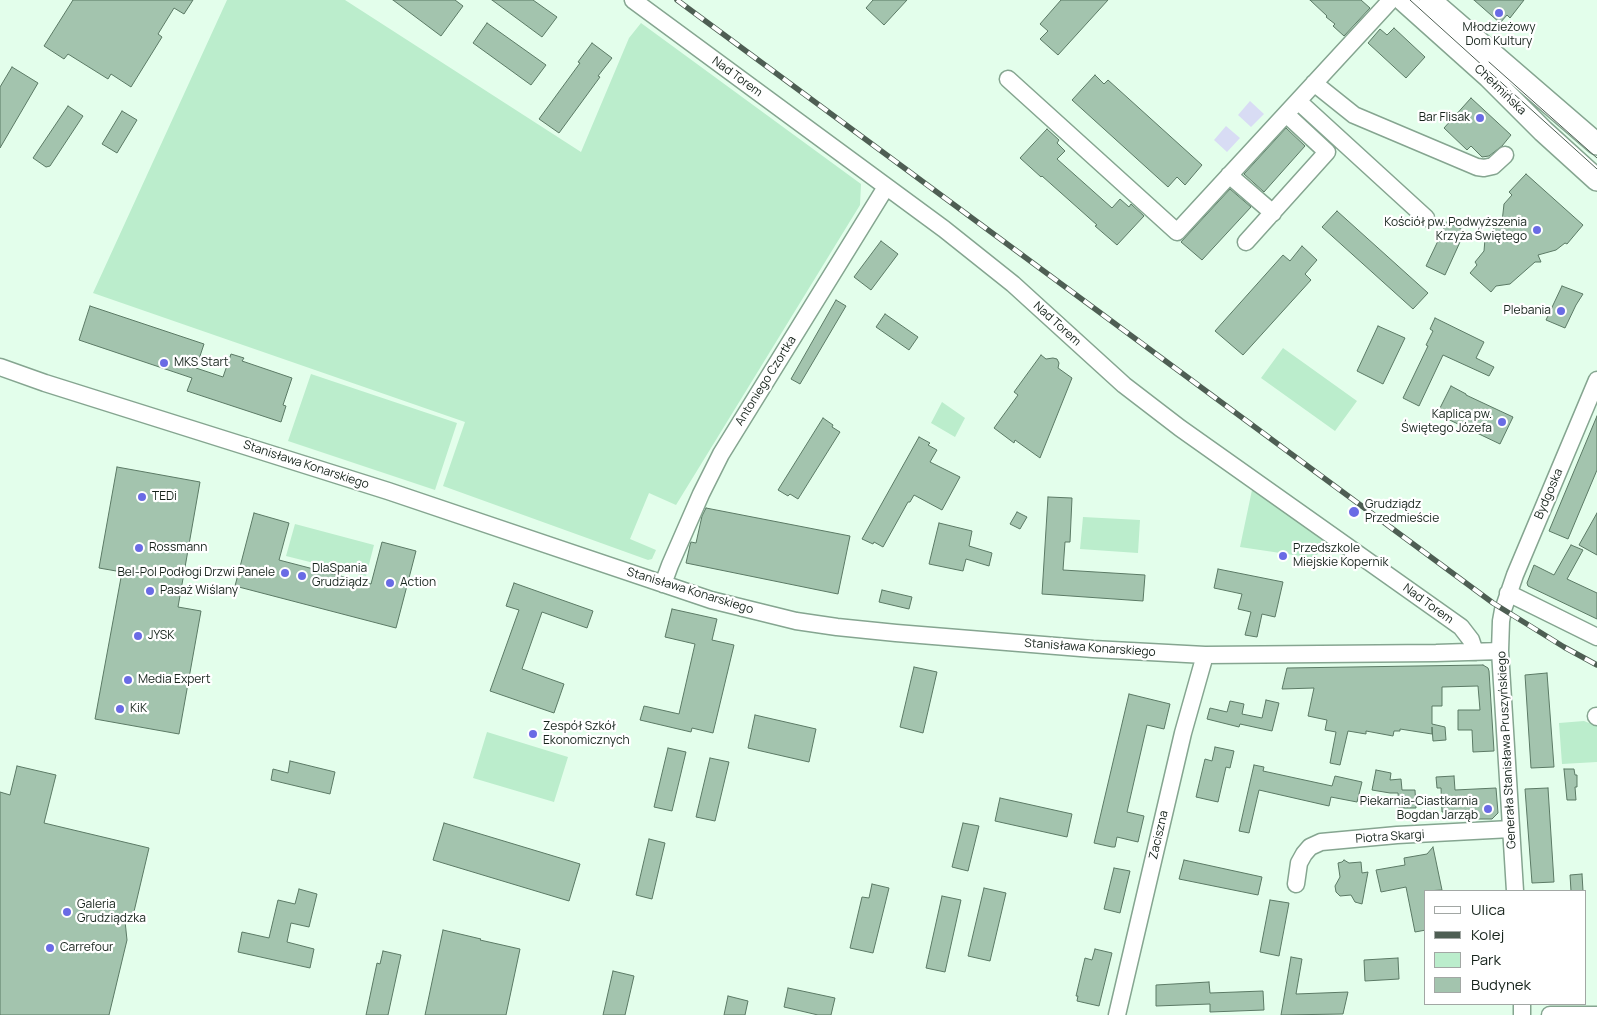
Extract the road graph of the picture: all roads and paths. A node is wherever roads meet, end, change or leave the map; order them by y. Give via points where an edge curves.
1 (633, 0) edge
2 (1391, 0) edge
3 (1403, 0) edge
4 (1430, 0) edge
5 (1008, 79) dead end
6 (1314, 83) junction
7 (1298, 101) junction
8 (1286, 114) junction
9 (1597, 144) edge
10 (1505, 156) dead end
11 (1229, 175) junction
12 (1597, 180) edge
13 (886, 187) junction
14 (1273, 213) junction
15 (1426, 218) dead end
16 (1246, 242) dead end
17 (0, 367) edge
18 (1597, 380) edge
19 (663, 584) junction
20 (1508, 593) junction
21 (1503, 610) joint
22 (1597, 636) edge
23 (1500, 651) junction
24 (1475, 652) junction
25 (1205, 656) junction
26 (1511, 829) junction
27 (1296, 884) dead end
28 (1515, 890) edge
29 (1597, 1014) edge
30 (1118, 1015) edge
31 (1550, 1015) edge

1 - 13 street, Nad Torem
2 - 6 street
3 - 12 main road, Chełmińska
4 - 9 main road, Chełmińska
5 - 11 street via 1177,232
6 - 7 street
6 - 10 street via 1354,115 1477,167 1493,166
7 - 8 street
7 - 15 street
8 - 11 street
8 - 14 street via 1327,152
11 - 14 street
13 - 19 street, Antoniego Czortka via 721,454
13 - 24 street, Nad Torem via 1013,284 1124,385 1180,428 1460,627 1471,640
14 - 16 street
17 - 19 street, Stanisława Konarskiego
18 - 20 street, Bydgoska
19 - 25 street, Stanisława Konarskiego via 756,612 837,627
20 - 21 street, Bydgoska
20 - 22 street
21 - 23 street, Generała Stanisława Pruszyńskiego
23 - 24 street, Stanisława Konarskiego
23 - 26 street, Generała Stanisława Pruszyńskiego
24 - 25 street, Stanisława Konarskiego
25 - 30 street, Zaciszna via 1183,734
26 - 27 street, Piotra Skargi via 1321,842 1304,854
26 - 28 street, Generała Stanisława Pruszyńskiego
29 - 31 street

